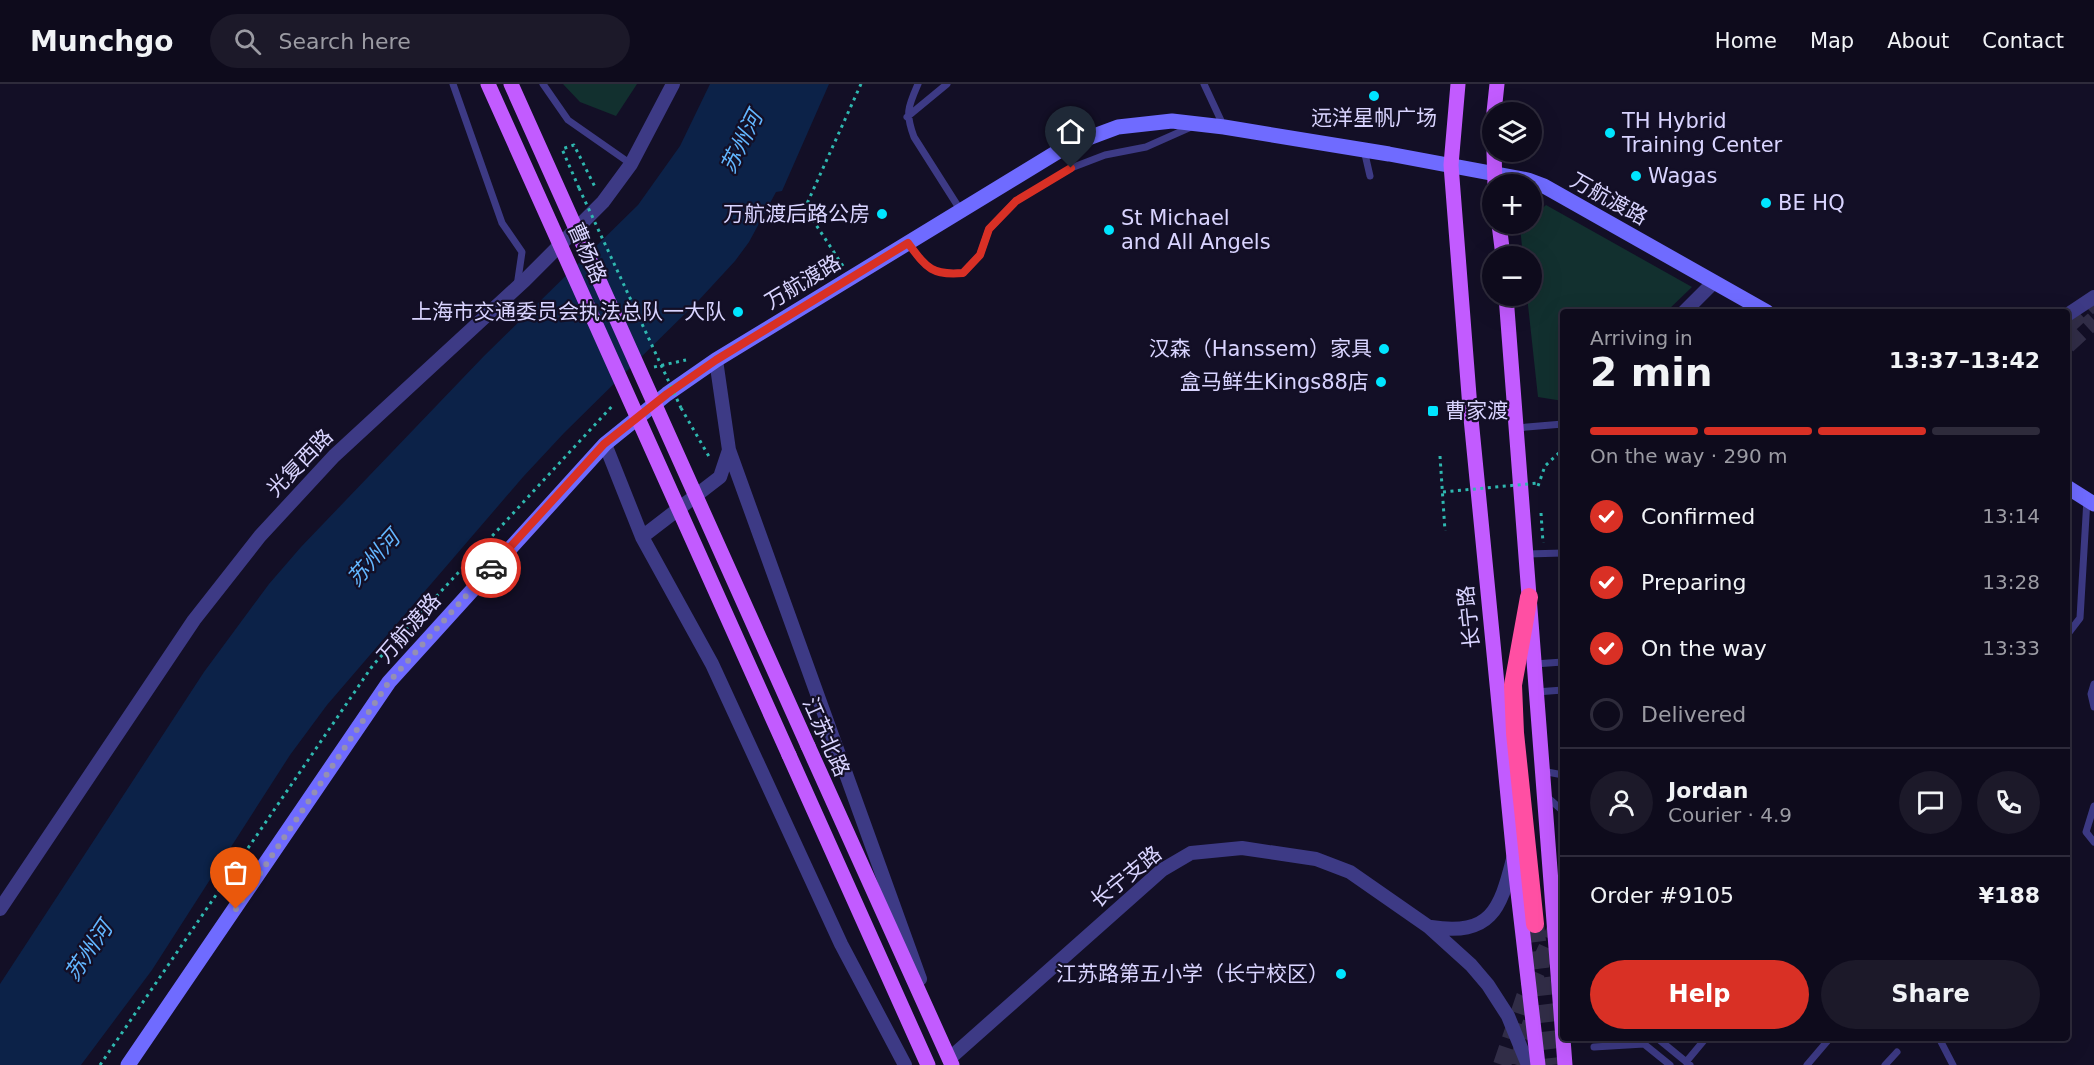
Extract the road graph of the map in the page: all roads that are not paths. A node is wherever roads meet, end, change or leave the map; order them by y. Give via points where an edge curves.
1 (453, 84) edge
2 (488, 84) edge
3 (511, 84) edge
4 (543, 84) edge
5 (673, 84) edge
6 (918, 84) edge
7 (948, 84) edge
8 (1204, 84) edge
9 (1458, 84) edge
10 (1497, 84) edge
11 (1495, 102) edge
12 (907, 117) junction
13 (1199, 123) junction
14 (1224, 127) junction
15 (1364, 150) junction
16 (631, 164) junction
17 (1451, 165) junction
18 (1482, 175) edge
19 (1370, 176) dead end
20 (1542, 186) edge
21 (961, 211) junction
22 (908, 243) junction
23 (1714, 282) junction
24 (517, 287) junction
25 (2094, 297) edge
26 (1507, 306) edge
27 (1687, 309) edge
28 (1762, 309) edge
29 (2070, 313) edge
30 (716, 360) junction
31 (664, 425) joint
32 (1560, 426) edge
33 (1516, 428) junction
34 (647, 439) joint
35 (604, 444) junction
36 (729, 450) junction
37 (2070, 489) edge
38 (2090, 501) edge
39 (642, 537) junction
40 (1560, 553) edge
41 (1526, 554) junction
42 (1529, 597) junction
43 (2070, 631) edge
44 (1560, 662) edge
45 (1534, 664) junction
46 (2094, 684) edge
47 (1560, 690) edge
48 (1536, 692) junction
49 (2094, 707) edge
50 (1542, 771) junction
51 (1560, 774) edge
52 (1544, 795) junction
53 (2094, 806) edge
54 (1560, 808) edge
55 (2094, 842) edge
56 (1514, 858) junction
57 (0, 909) edge
58 (1535, 924) tunnel mouth
59 (1429, 927) junction
60 (1560, 957) edge
61 (924, 992) dead end
62 (1564, 1041) edge
63 (1647, 1041) edge
64 (1662, 1041) edge
65 (1705, 1041) edge
66 (1827, 1041) edge
67 (1941, 1041) edge
68 (1594, 1047) dead end
69 (1897, 1052) dead end
70 (950, 1062) edge
71 (1688, 1063) edge
72 (128, 1065) edge
73 (905, 1065) edge
74 (928, 1065) edge
75 (1528, 1065) edge
76 (1538, 1065) edge
77 (1565, 1065) edge
78 (1670, 1065) edge
79 (1807, 1065) edge
80 (1885, 1065) edge
81 (1953, 1065) edge

1 - 24 lane via 502,223 522,252
2 - 34 main road, 曹杨路, bridge
3 - 31 main road, 曹杨路, bridge
4 - 16 lane via 568,120
5 - 16 street, 光复西路
6 - 12 lane
7 - 12 lane
8 - 14 lane
9 - 17 main road, 长宁路
10 - 11 main road
12 - 21 lane via 914,137
13 - 14 street, 万航渡路
13 - 21 street, 万航渡路 via 1145,123 1096,134 1066,146
13 - 22 lane via 1146,147 1105,154 1071,168 1016,201 989,229 980,255 963,273 945,274 927,268
14 - 15 street, 万航渡路
15 - 17 street, 万航渡路
15 - 19 lane
16 - 24 street, 光复西路 via 603,202
17 - 18 street, 万航渡路
17 - 56 main road, 长宁路 via 1470,408
20 - 23 street, 万航渡路
21 - 22 street, 万航渡路
22 - 30 street, 万航渡路
23 - 27 street
23 - 28 street, 万航渡路
24 - 57 street, 光复西路 via 334,456 260,536 194,621
25 - 29 street
26 - 33 main road
30 - 35 street, 万航渡路
30 - 36 street
31 - 70 main road, 江苏北路, bridge
32 - 33 lane
33 - 41 main road
34 - 74 main road, 江苏北路, bridge
35 - 39 street
35 - 72 street, 万航渡路 via 389,682
36 - 39 street via 720,477
36 - 61 street
37 - 38 street
38 - 43 lane via 2080,618
39 - 73 street via 712,664 841,944
40 - 41 lane
41 - 42 main road
42 - 45 main road
42 - 58 highway via 1514,685 1515,732
44 - 45 lane
45 - 48 main road
46 - 49 lane
47 - 48 lane
48 - 50 main road
50 - 51 lane
50 - 52 main road
52 - 54 lane
52 - 60 main road
53 - 55 lane via 2086,832
56 - 59 street via 1504,896 1493,914 1466,928
56 - 76 main road, 长宁路
59 - 70 street, 长宁支路 via 1350,872 1316,859 1242,848 1191,853 1162,870
59 - 75 street, 长宁支路 via 1488,985 1508,1016
62 - 77 main road
63 - 68 lane
63 - 78 lane
64 - 71 lane
65 - 71 lane
66 - 79 lane
67 - 81 lane
69 - 80 lane

